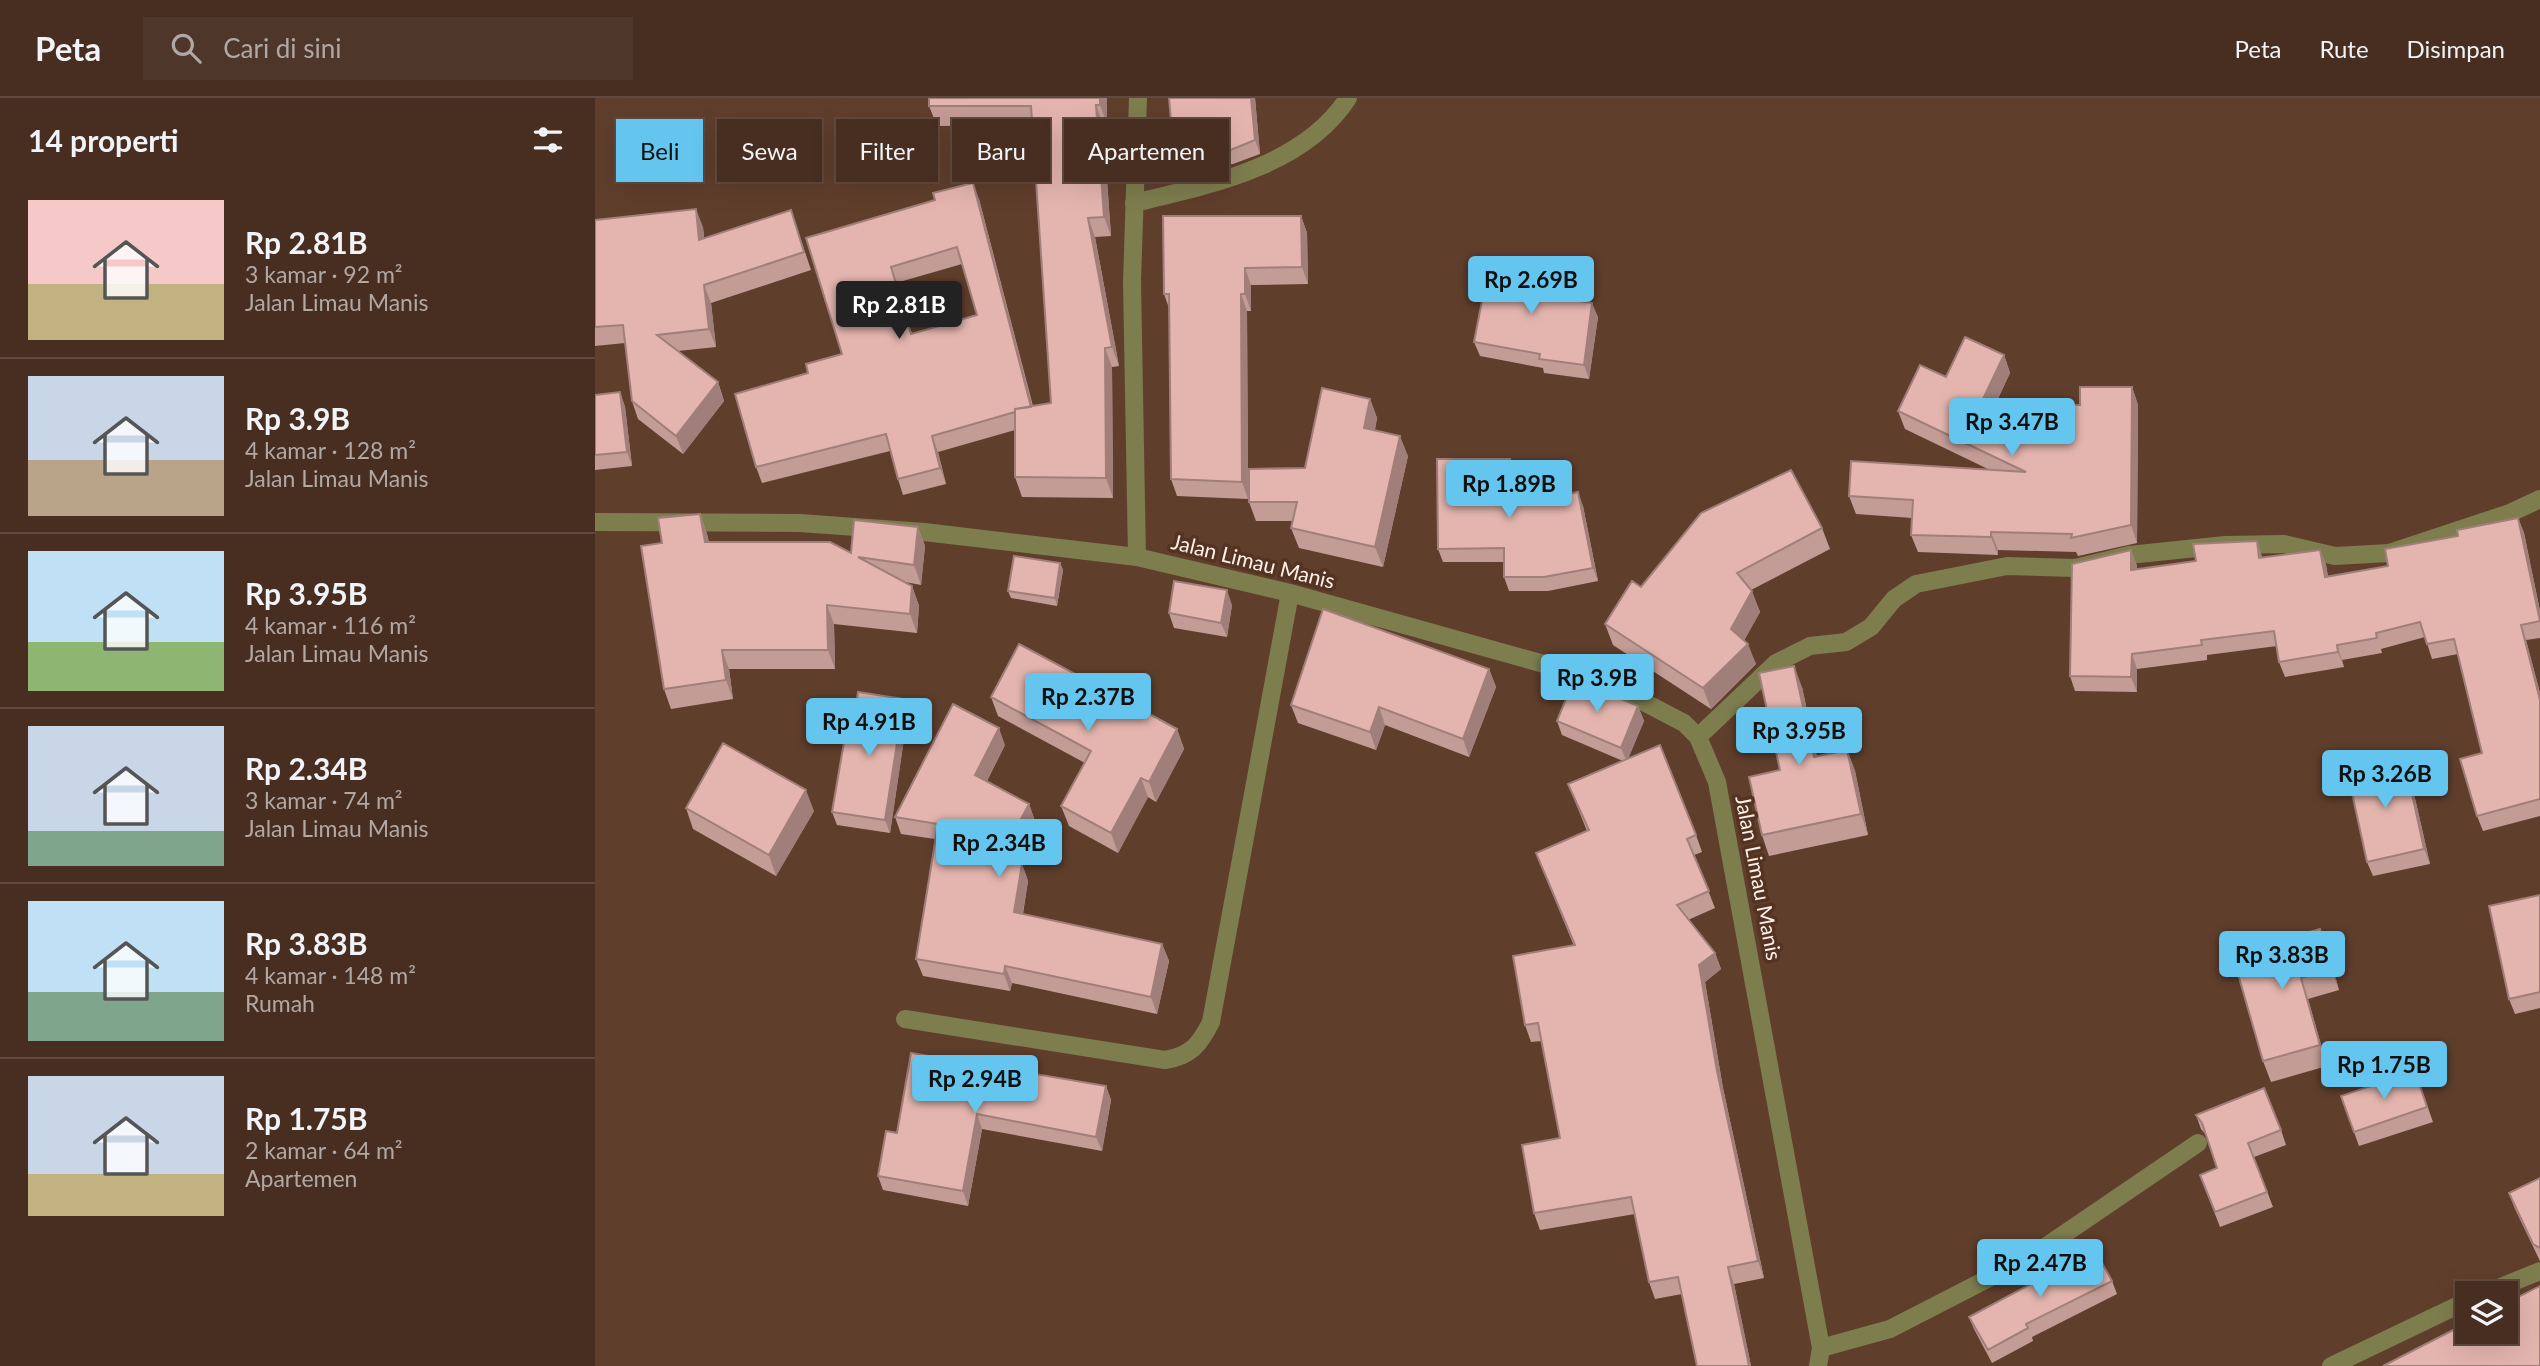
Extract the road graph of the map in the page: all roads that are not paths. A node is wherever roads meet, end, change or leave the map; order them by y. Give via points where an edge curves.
1 (1138, 98) edge
2 (1348, 98) edge
3 (1134, 203) junction
4 (2540, 499) edge
5 (595, 522) edge
6 (1137, 557) junction
7 (1290, 593) junction
8 (1699, 737) junction
9 (905, 1018) dead end
10 (2198, 1143) dead end
11 (2540, 1272) edge
12 (2517, 1281) edge
13 (2455, 1307) edge
14 (1820, 1357) edge
15 (2330, 1366) edge

1 - 3 street
2 - 3 street via 1326,126 1266,164 1229,179
3 - 6 street
4 - 8 street via 2389,553 2335,556 2284,544 2225,545 2129,555 2075,568 2007,566 1916,584 1894,599 1871,627 1846,642 1810,646 1776,663
5 - 6 street, Jalan Limau Manis via 814,524
6 - 7 street, Jalan Limau Manis
7 - 8 street, Jalan Limau Manis via 1615,687 1674,717
7 - 9 street via 1211,1022 1200,1044 1182,1057 1165,1060
8 - 14 street, Jalan Limau Manis via 1717,782
10 - 14 street via 2032,1256 1890,1329
11 - 12 street
13 - 15 street

